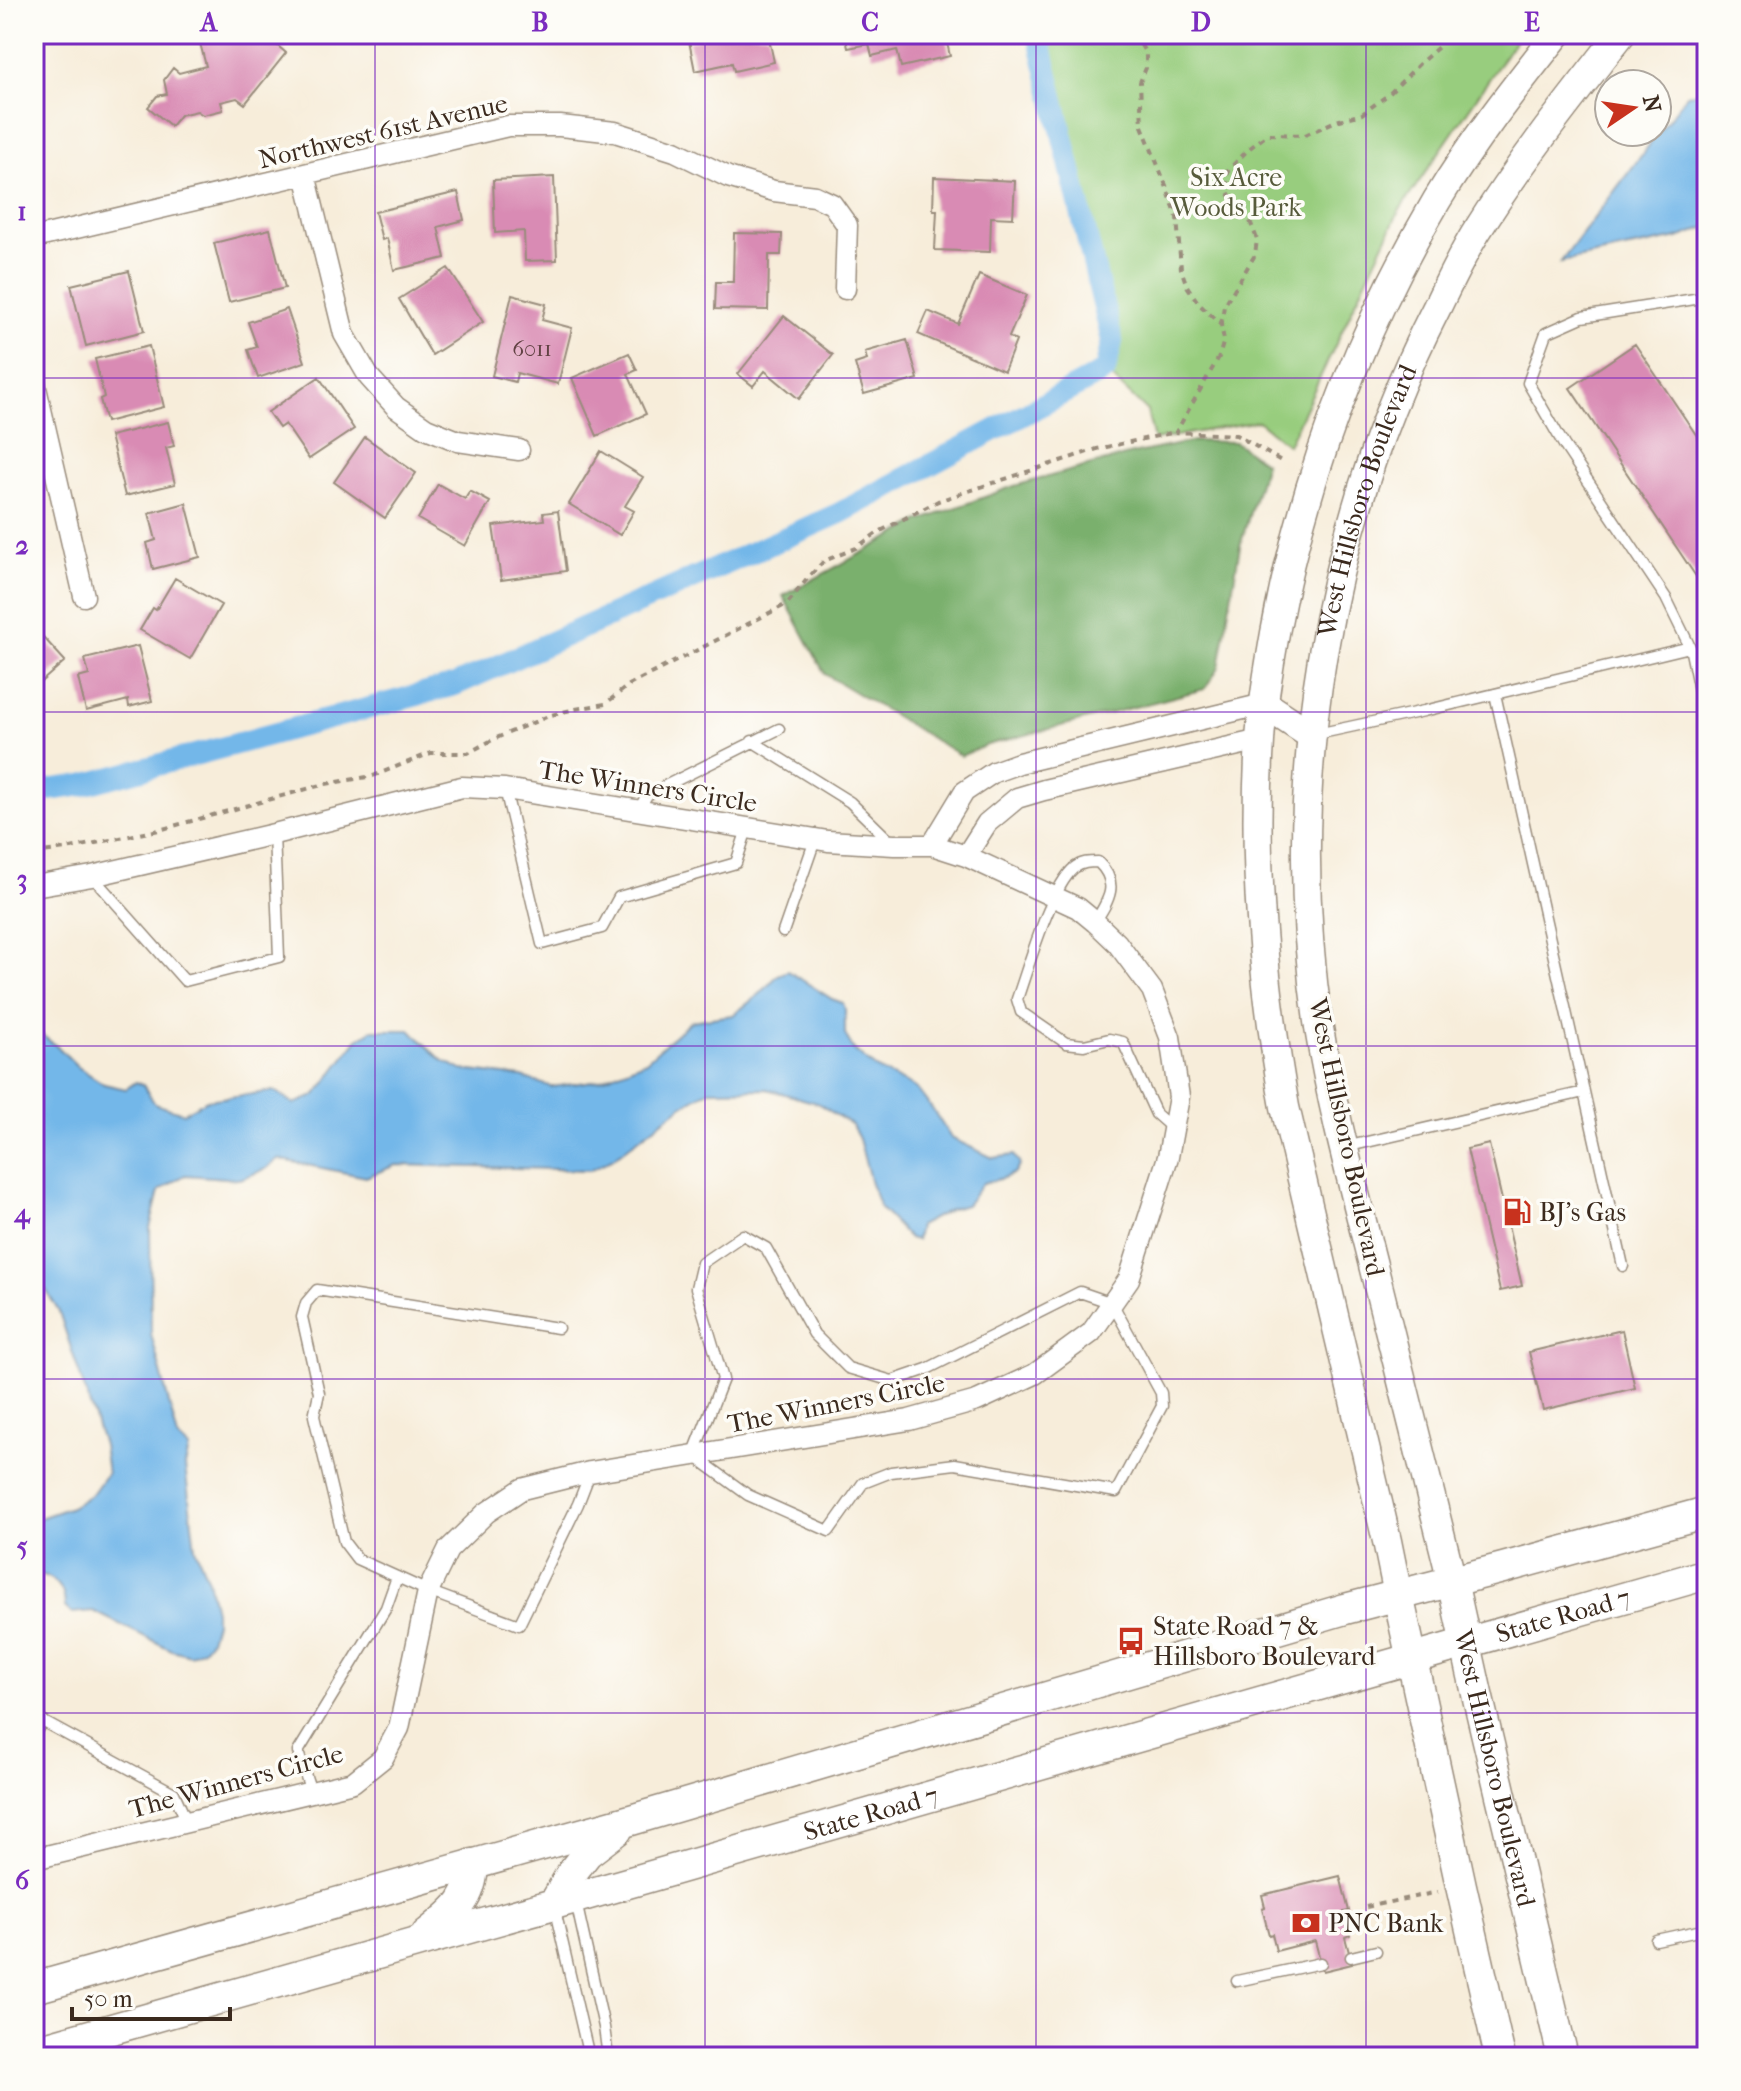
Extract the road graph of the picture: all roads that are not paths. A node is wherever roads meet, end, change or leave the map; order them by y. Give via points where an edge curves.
1 (1557, 34) edge
2 (1621, 34) edge
3 (305, 174) junction
4 (34, 238) edge
5 (845, 289) dead end
6 (1707, 297) edge
7 (34, 379) edge
8 (519, 450) dead end
9 (84, 596) dead end
10 (1690, 647) junction
11 (1495, 694) junction
12 (1264, 704) junction
13 (779, 729) dead end
14 (1707, 729) edge
15 (1311, 735) junction
16 (1260, 740) junction
17 (752, 741) junction
18 (1066, 751) junction
19 (1074, 783) junction
20 (505, 789) junction
21 (638, 811) junction
22 (747, 829) junction
23 (274, 834) junction
24 (815, 840) junction
25 (894, 845) junction
26 (932, 845) junction
27 (966, 856) junction
28 (92, 876) junction
29 (34, 886) edge
30 (1054, 897) junction
31 (1095, 922) junction
32 (783, 932) dead end
33 (1584, 1092) junction
34 (1173, 1129) junction
35 (1343, 1147) junction
36 (1623, 1266) dead end
37 (1112, 1303) junction
38 (558, 1328) dead end
39 (693, 1455) junction
40 (590, 1472) junction
41 (1707, 1512) edge
42 (1707, 1574) edge
43 (397, 1577) junction
44 (1452, 1581) junction
45 (428, 1591) junction
46 (1398, 1595) junction
47 (1465, 1642) junction
48 (1411, 1658) junction
49 (34, 1735) edge
50 (311, 1792) junction
51 (631, 1820) junction
52 (187, 1822) junction
53 (34, 1859) edge
54 (473, 1864) junction
55 (564, 1901) junction
56 (1707, 1929) edge
57 (1656, 1940) dead end
58 (416, 1943) junction
59 (1376, 1951) dead end
60 (1351, 1957) dead end
61 (1321, 1963) dead end
62 (1237, 1981) dead end
63 (34, 1988) edge
64 (34, 2051) edge
65 (589, 2057) edge
66 (608, 2057) edge
67 (1500, 2057) edge
68 (1563, 2057) edge

1 - 12 street, West Hillsboro Boulevard via 1461,162 1373,321 1303,509
2 - 15 street, West Hillsboro Boulevard via 1517,168 1480,226 1402,379 1343,559
3 - 4 street, Northwest 61st Avenue
3 - 5 street, Northwest 61st Avenue via 508,126 615,132 675,151 728,177 832,204 847,225
3 - 8 street via 344,334 369,377 396,407 426,428 458,441
6 - 10 lane via 1582,317 1546,333 1528,383 1666,598
7 - 9 street
10 - 11 lane
10 - 14 lane
11 - 15 lane
11 - 33 lane
12 - 15 street
12 - 16 street, West Hillsboro Boulevard
12 - 18 street
13 - 17 lane
15 - 16 street
15 - 35 street, West Hillsboro Boulevard via 1306,855 1312,962 1319,1029
16 - 19 street
16 - 46 street, West Hillsboro Boulevard via 1261,940 1276,1056
17 - 21 lane via 647,795
17 - 25 lane via 850,802
18 - 19 street
18 - 26 street via 994,772 964,792
19 - 27 street via 1017,798 987,823
20 - 21 street, The Winners Circle
20 - 22 lane via 542,944 602,928 619,897 736,863
20 - 23 street, The Winners Circle via 462,787
21 - 22 street, The Winners Circle
22 - 24 street, The Winners Circle
23 - 28 street, The Winners Circle
23 - 28 lane via 279,957 185,981
24 - 25 street, The Winners Circle
24 - 32 lane
25 - 26 street, The Winners Circle
26 - 27 street, The Winners Circle
27 - 30 street, The Winners Circle
28 - 29 street, The Winners Circle
30 - 31 street, The Winners Circle
30 - 31 lane via 1073,869 1098,862 1111,886
30 - 34 lane via 1017,999 1021,1012 1066,1043 1123,1042 1156,1114
31 - 34 street, The Winners Circle via 1152,990 1170,1037 1179,1097
33 - 35 lane
33 - 36 lane
34 - 37 street, The Winners Circle via 1129,1279
35 - 44 street, West Hillsboro Boulevard
37 - 39 street, The Winners Circle via 1091,1333 1035,1374 977,1401 909,1420
37 - 39 lane via 1161,1393 1162,1406 1116,1492 955,1464 891,1472 863,1483 829,1531 748,1495
37 - 39 lane via 1080,1292 927,1369 892,1381 848,1368 814,1334 766,1248 743,1235 702,1263 696,1288 723,1379
38 - 43 lane via 317,1290 306,1303 302,1317 319,1393 314,1416 344,1542 357,1559
39 - 40 street, The Winners Circle
40 - 45 street, The Winners Circle via 522,1489 486,1513 448,1550
40 - 45 lane via 519,1625
41 - 44 main road
42 - 47 main road, State Road 7
43 - 45 lane
43 - 50 lane via 386,1608 298,1752
44 - 46 main road
44 - 47 main road, West Hillsboro Boulevard
45 - 50 street, The Winners Circle via 399,1728 383,1758 353,1782
46 - 48 main road, West Hillsboro Boulevard
46 - 51 main road
47 - 48 main road, State Road 7
47 - 68 main road, West Hillsboro Boulevard
48 - 55 main road, State Road 7
48 - 67 main road, West Hillsboro Boulevard
49 - 52 lane via 42,1721 174,1793
50 - 52 street, The Winners Circle
51 - 54 main road
51 - 55 main road via 587,1853 573,1871
52 - 53 street, The Winners Circle
54 - 58 main road via 468,1895
54 - 63 main road
55 - 58 main road, State Road 7
55 - 65 lane
55 - 66 lane via 604,2027
56 - 57 lane
58 - 64 main road, State Road 7
59 - 60 lane
61 - 62 lane

